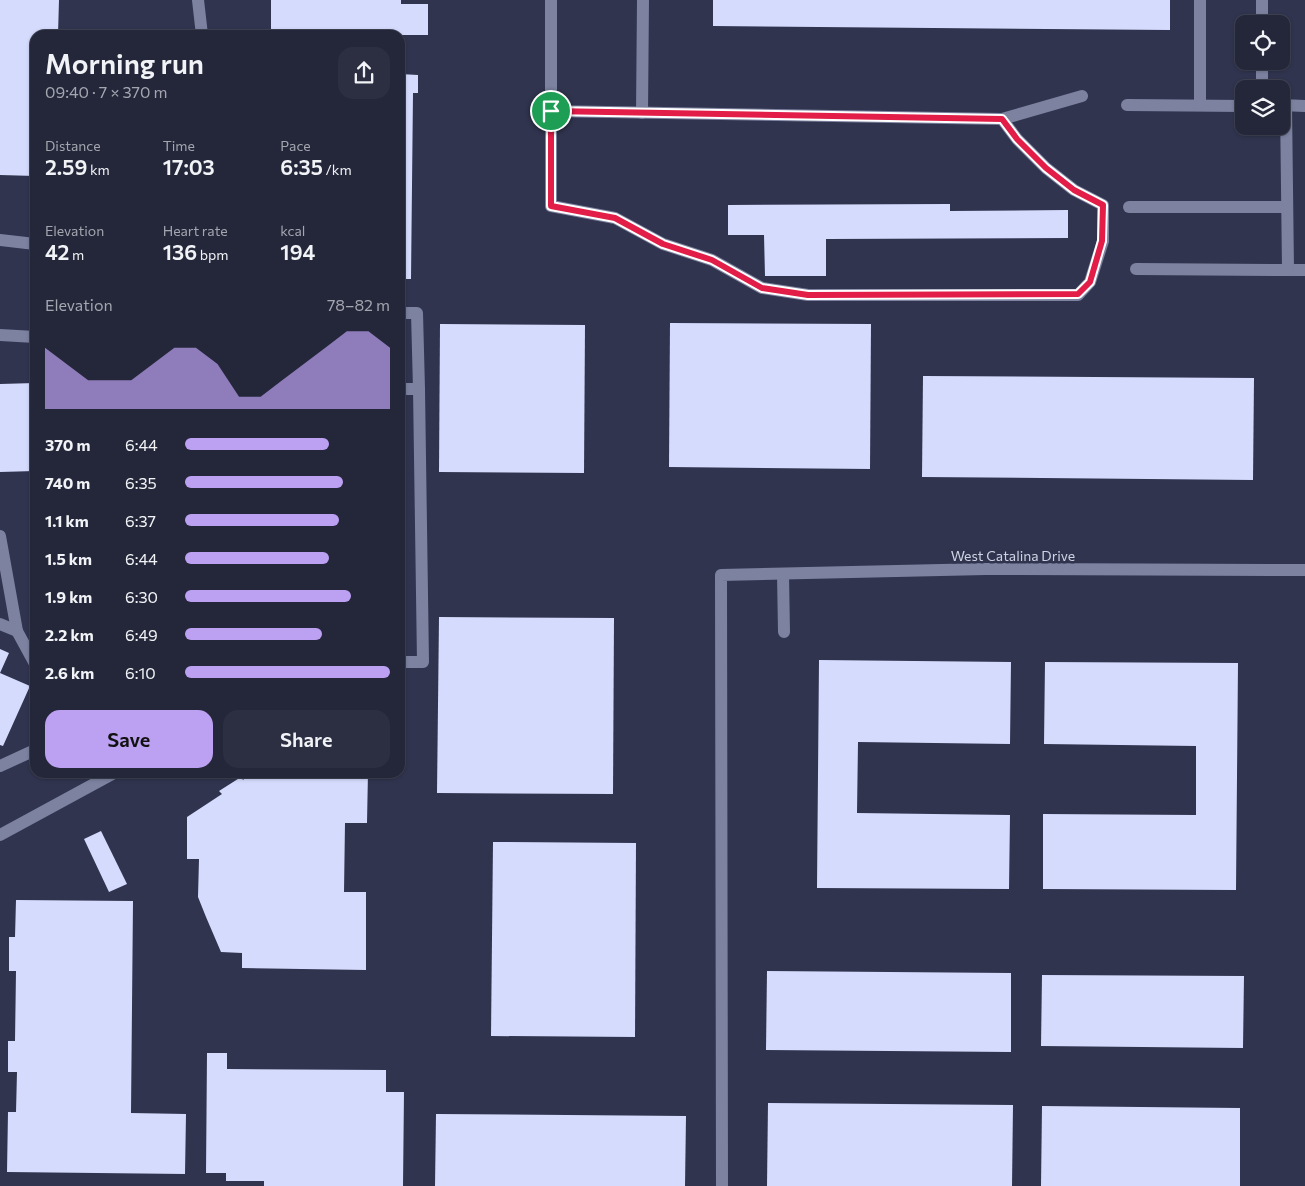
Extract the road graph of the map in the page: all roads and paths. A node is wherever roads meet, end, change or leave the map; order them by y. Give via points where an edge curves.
1 (198, 0) edge
2 (552, 0) edge
3 (642, 0) edge
4 (1200, 0) edge
5 (1262, 0) edge
6 (1262, 15) edge
7 (201, 30) edge
8 (1082, 96) dead end
9 (1127, 104) dead end
10 (1200, 105) junction
11 (1290, 105) edge
12 (1235, 106) edge
13 (1305, 106) edge
14 (551, 111) junction
15 (642, 112) junction
16 (1002, 119) junction
17 (1285, 135) edge
18 (1129, 207) dead end
19 (1287, 207) junction
20 (0, 240) edge
21 (30, 243) edge
22 (1136, 269) dead end
23 (1288, 270) junction
24 (1305, 270) edge
25 (405, 313) edge
26 (0, 335) edge
27 (30, 337) edge
28 (405, 389) edge
29 (419, 389) junction
30 (0, 536) edge
31 (1305, 570) edge
32 (784, 574) junction
33 (0, 624) edge
34 (16, 631) junction
35 (784, 632) dead end
36 (30, 655) edge
37 (405, 662) edge
38 (30, 752) edge
39 (0, 766) edge
40 (95, 778) edge
41 (0, 835) edge
42 (722, 1186) edge

1 - 7 street
2 - 14 street
3 - 15 street
4 - 10 street
5 - 6 street
8 - 16 street
9 - 10 street
10 - 12 street
11 - 13 street
14 - 15 street
14 - 16 street via 551,206 615,218 663,244 712,260 762,288 808,295 1078,294 1090,282 1102,241 1103,205 1074,190 1046,168
15 - 16 street
17 - 19 street
18 - 19 street
19 - 23 street
20 - 21 street
22 - 23 street
23 - 24 street
25 - 29 street via 416,313
26 - 27 street
28 - 29 street
29 - 37 street via 422,662
30 - 34 street
31 - 32 street, West Catalina Drive via 986,569
32 - 35 street
32 - 42 street, West Catalina Drive via 721,575
33 - 34 street
34 - 36 street
38 - 39 street
40 - 41 street

